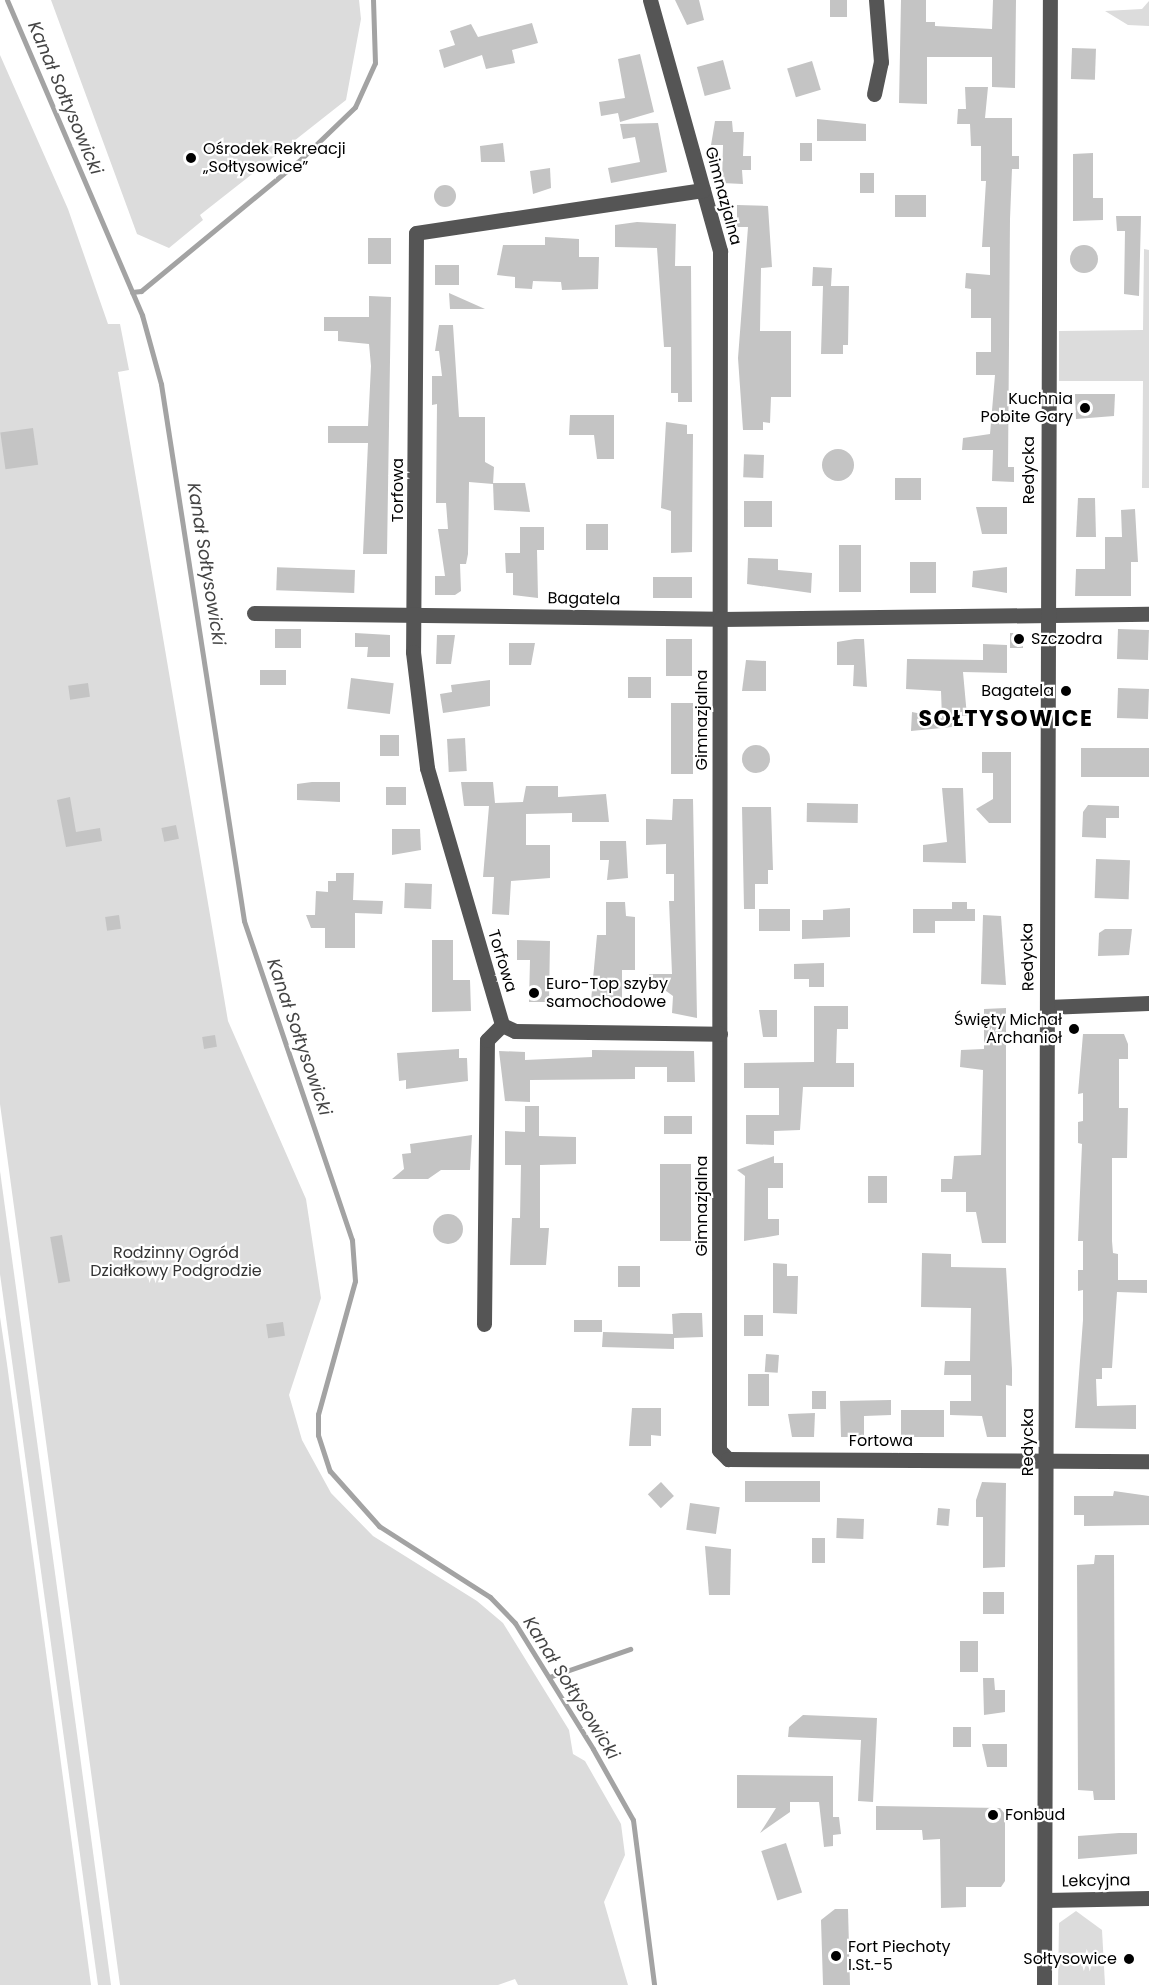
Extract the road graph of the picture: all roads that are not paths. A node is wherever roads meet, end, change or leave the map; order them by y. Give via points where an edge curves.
1 (650, 0) edge
2 (876, 0) edge
3 (1050, 0) edge
4 (874, 94) dead end
5 (703, 190) junction
6 (254, 613) dead end
7 (1149, 614) edge
8 (415, 615) junction
9 (720, 619) junction
10 (1047, 619) junction
11 (1149, 1003) edge
12 (1047, 1006) junction
13 (502, 1025) junction
14 (720, 1034) junction
15 (484, 1324) dead end
16 (719, 1450) joint
17 (1046, 1461) junction
18 (1149, 1461) edge
19 (1149, 1898) edge
20 (1045, 1900) junction
21 (1044, 1985) edge

1 - 5 street, Gimnazjalna
2 - 4 street via 880,62
3 - 10 street, Redycka
5 - 8 street, Torfowa via 416,234
5 - 9 street, Gimnazjalna via 720,251
6 - 8 street, Bagatela
7 - 10 street, Bagatela
8 - 9 street, Bagatela
8 - 13 street, Torfowa via 413,652 427,768
9 - 10 street, Bagatela
9 - 14 street, Gimnazjalna
10 - 12 street, Redycka
11 - 12 street
12 - 17 street, Redycka
13 - 14 street via 515,1031
13 - 15 street via 487,1040
14 - 16 street, Gimnazjalna
16 - 17 street, Fortowa via 728,1459
17 - 18 street, Fortowa
17 - 20 street, Redycka
19 - 20 street, Lekcyjna
20 - 21 street, Redycka

